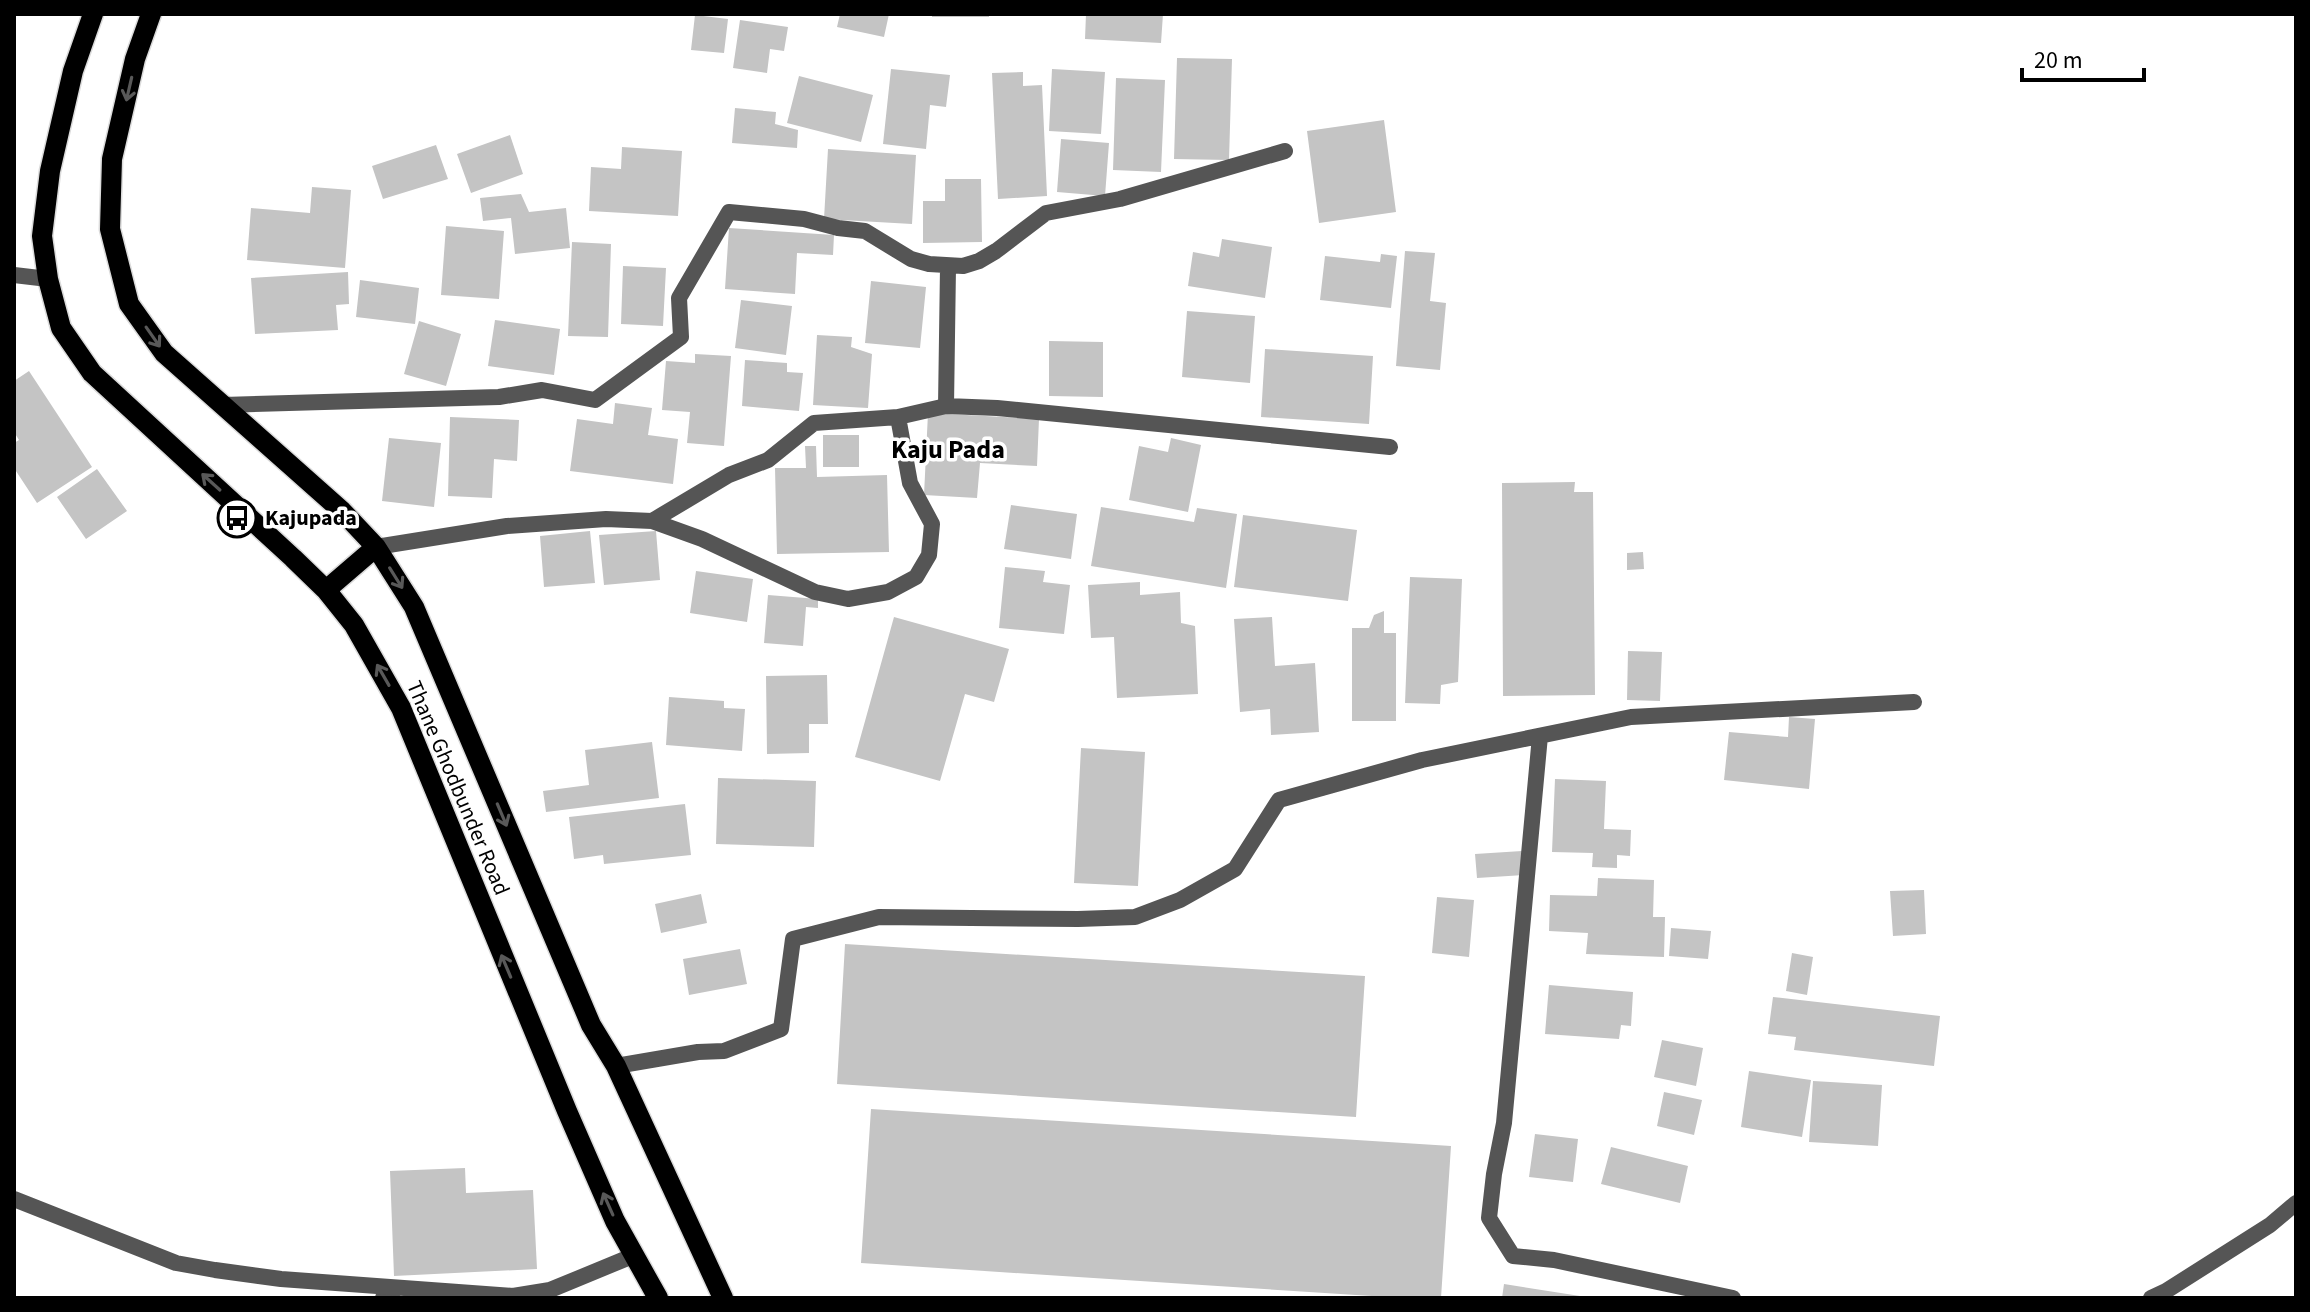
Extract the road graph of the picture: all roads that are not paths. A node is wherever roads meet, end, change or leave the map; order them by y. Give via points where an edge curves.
1 (93, 14) edge
2 (151, 14) edge
3 (1285, 151) dead end
4 (948, 267) junction
5 (14, 275) edge
6 (48, 279) junction
7 (223, 405) junction
8 (946, 406) junction
9 (898, 417) junction
10 (1390, 447) dead end
11 (652, 521) junction
12 (376, 547) junction
13 (326, 590) junction
14 (1914, 702) dead end
15 (1540, 736) junction
16 (616, 1066) junction
17 (14, 1199) edge
18 (2296, 1203) edge
19 (635, 1255) junction
20 (390, 1293) edge
21 (658, 1298) edge
22 (723, 1298) edge
23 (1733, 1298) edge
24 (2151, 1298) edge

1 - 6 main road, Thane Ghodbunder Road via 73,71 50,171 42,236
2 -> 7 main road, Thane Ghodbunder Road via 112,159 110,229 129,304 164,353
3 - 4 street via 1120,199 1046,213 979,261
4 - 7 street via 911,259 865,231 729,212 679,298 681,337 595,400 542,390 499,397
4 - 8 street
5 - 6 street
13 -> 6 main road, Thane Ghodbunder Road via 92,373 61,328
7 - 12 main road, Thane Ghodbunder Road
8 - 9 street
8 - 10 street
9 - 11 street via 814,423 768,460 729,475
9 - 11 street via 910,483 932,524 929,555 916,577 888,592 848,599 815,592
11 - 12 street via 507,526
12 - 13 main road
12 -> 16 main road, Thane Ghodbunder Road via 414,607 591,1025
19 -> 13 main road, Thane Ghodbunder Road via 567,1111 401,708 354,625
14 - 15 street via 1631,717
15 - 16 street via 1422,760 1279,800 1235,869 1180,900 1135,917 879,917 793,939 781,1029 724,1051
15 - 23 street via 1504,1123 1489,1218 1513,1256
16 - 22 main road, Thane Ghodbunder Road
17 - 20 street via 176,1263
18 - 24 street via 2270,1225
19 - 20 street via 550,1290 513,1296
19 - 21 main road, Thane Ghodbunder Road

